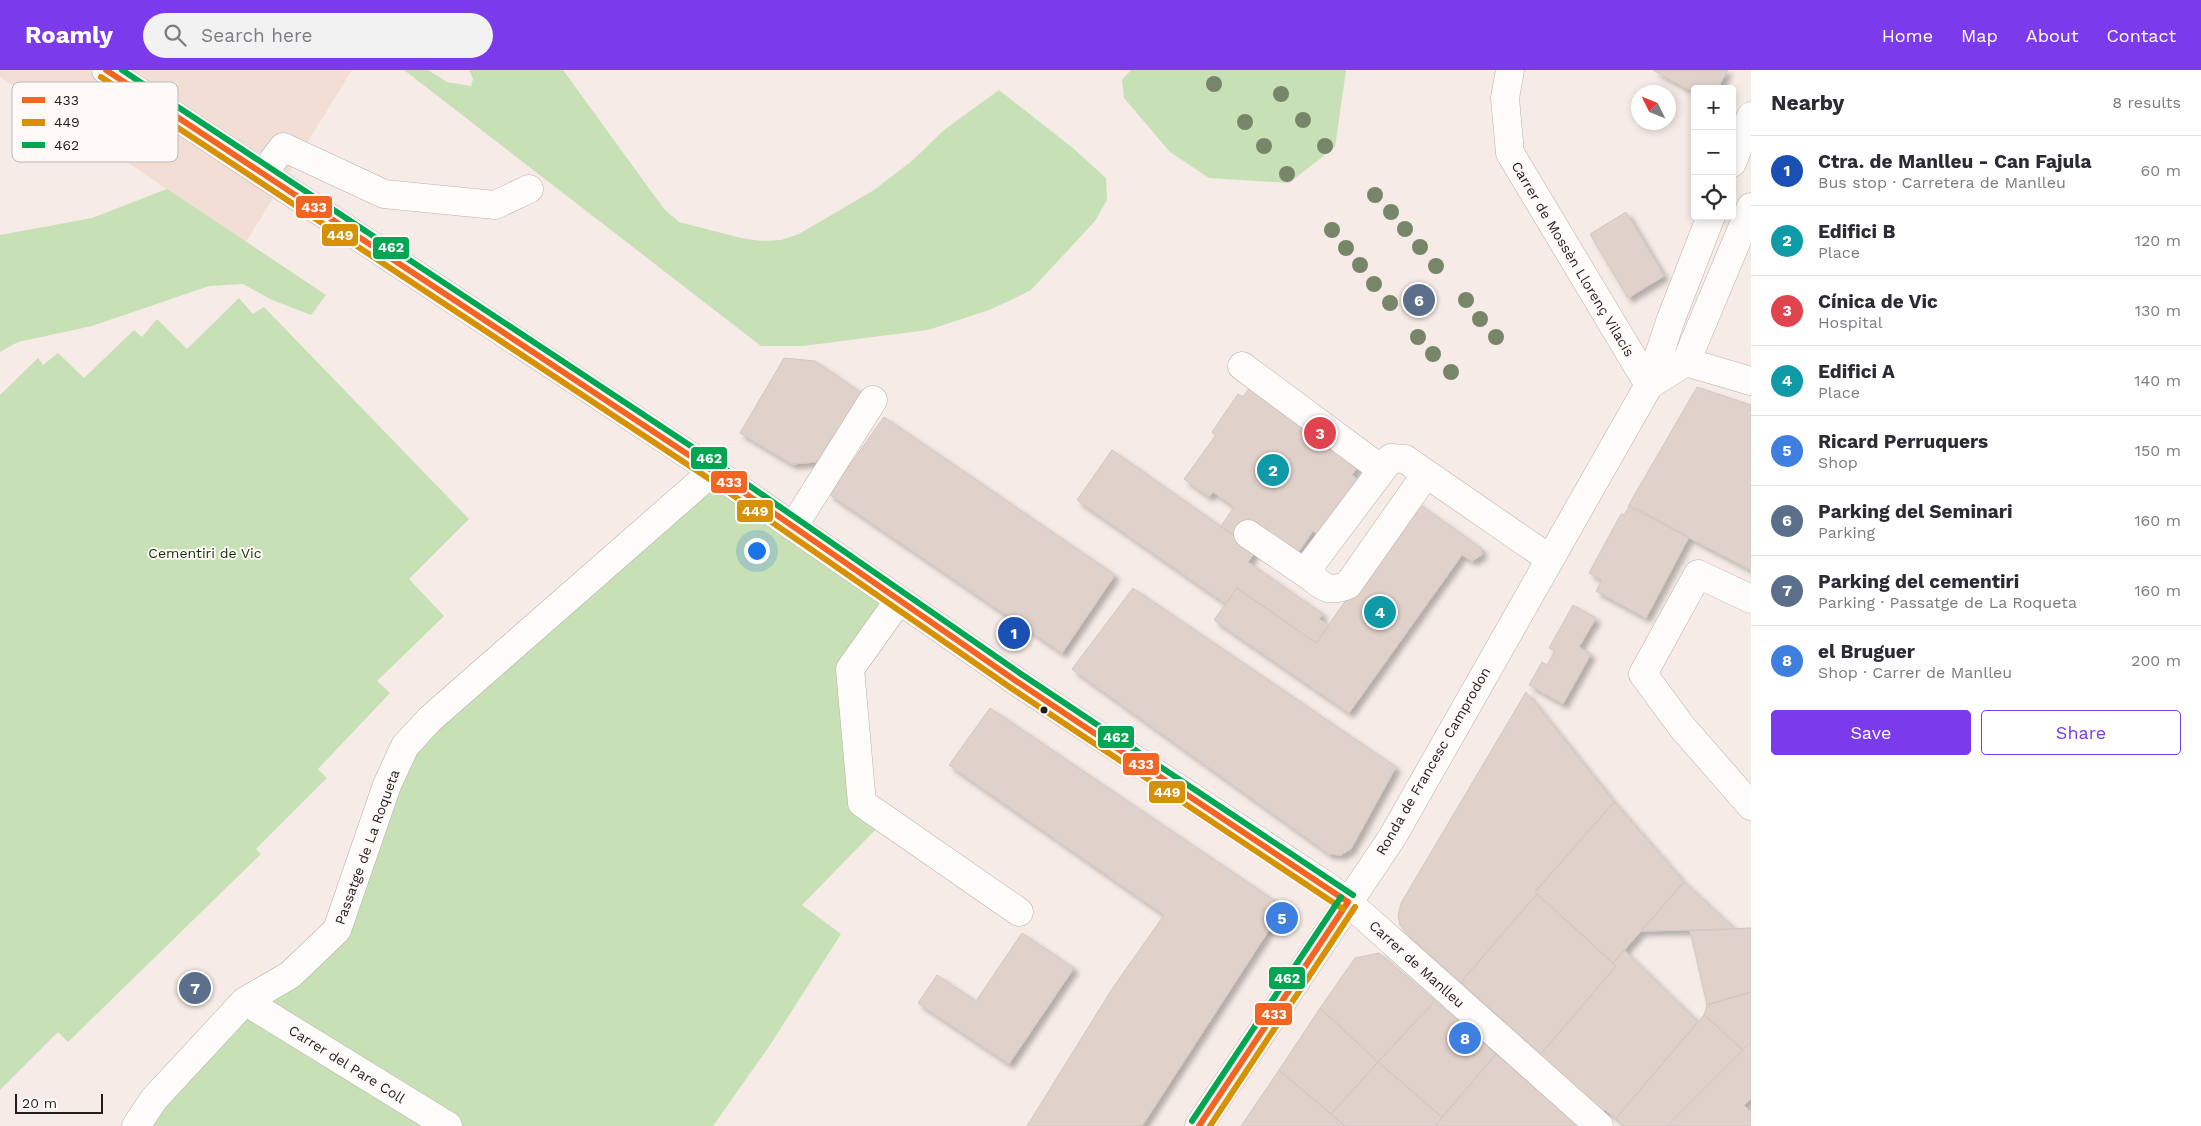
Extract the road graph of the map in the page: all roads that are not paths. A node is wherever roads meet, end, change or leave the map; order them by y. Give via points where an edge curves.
1 (106, 70) edge
2 (1510, 70) edge
3 (124, 82) edge
4 (1751, 116) edge
5 (178, 118) edge
6 (1736, 153) edge
7 (263, 174) junction
8 (529, 189) dead end
9 (1751, 207) edge
10 (1709, 220) edge
11 (1686, 362) junction
12 (1242, 366) dead end
13 (1751, 381) edge
14 (1649, 385) junction
15 (873, 400) dead end
16 (1381, 468) junction
17 (714, 471) junction
18 (1426, 474) junction
19 (793, 527) junction
20 (1248, 534) dead end
21 (1550, 558) junction
22 (1311, 577) junction
23 (1751, 599) edge
24 (899, 600) junction
25 (1751, 806) edge
26 (1348, 902) junction
27 (1019, 912) dead end
28 (246, 1001) junction
29 (136, 1126) edge
30 (448, 1126) edge
31 (1200, 1126) edge
32 (1599, 1126) edge

1 - 3 street, Carrer de Manlleu
2 - 14 street, Carrer de Mossèn Llorenç Vilacís via 1505,98 1510,154
4 - 6 street
5 - 7 street, Carrer de Manlleu
7 - 8 street via 283,147 384,194 495,205
7 - 17 street, Carrer de Manlleu
9 - 11 street
10 - 14 street, Ronda de Francesc Camprodon via 1670,319
11 - 13 street
11 - 14 street
12 - 16 street
14 - 21 street, Ronda de Francesc Camprodon
15 - 19 street
16 - 18 street via 1391,458 1405,459
16 - 22 street via 1312,563
17 - 19 street, Carrer de Manlleu
17 - 28 street, Passatge de La Roqueta via 430,719 405,746 386,786 338,930 290,975
18 - 21 street
18 - 22 street via 1348,584 1335,590 1324,587
19 - 24 street, Carrer de Manlleu
20 - 22 street
21 - 26 street, Ronda de Francesc Camprodon via 1393,836
23 - 25 street via 1698,574 1643,674 1682,728
24 - 26 street, Carrer de Manlleu
24 - 27 street via 850,670 862,803
26 - 31 street, Ronda de Francesc Camprodon
26 - 32 street, Carrer de Manlleu
28 - 29 street, Passatge de La Roqueta via 154,1099
28 - 30 street, Carrer del Pare Coll

